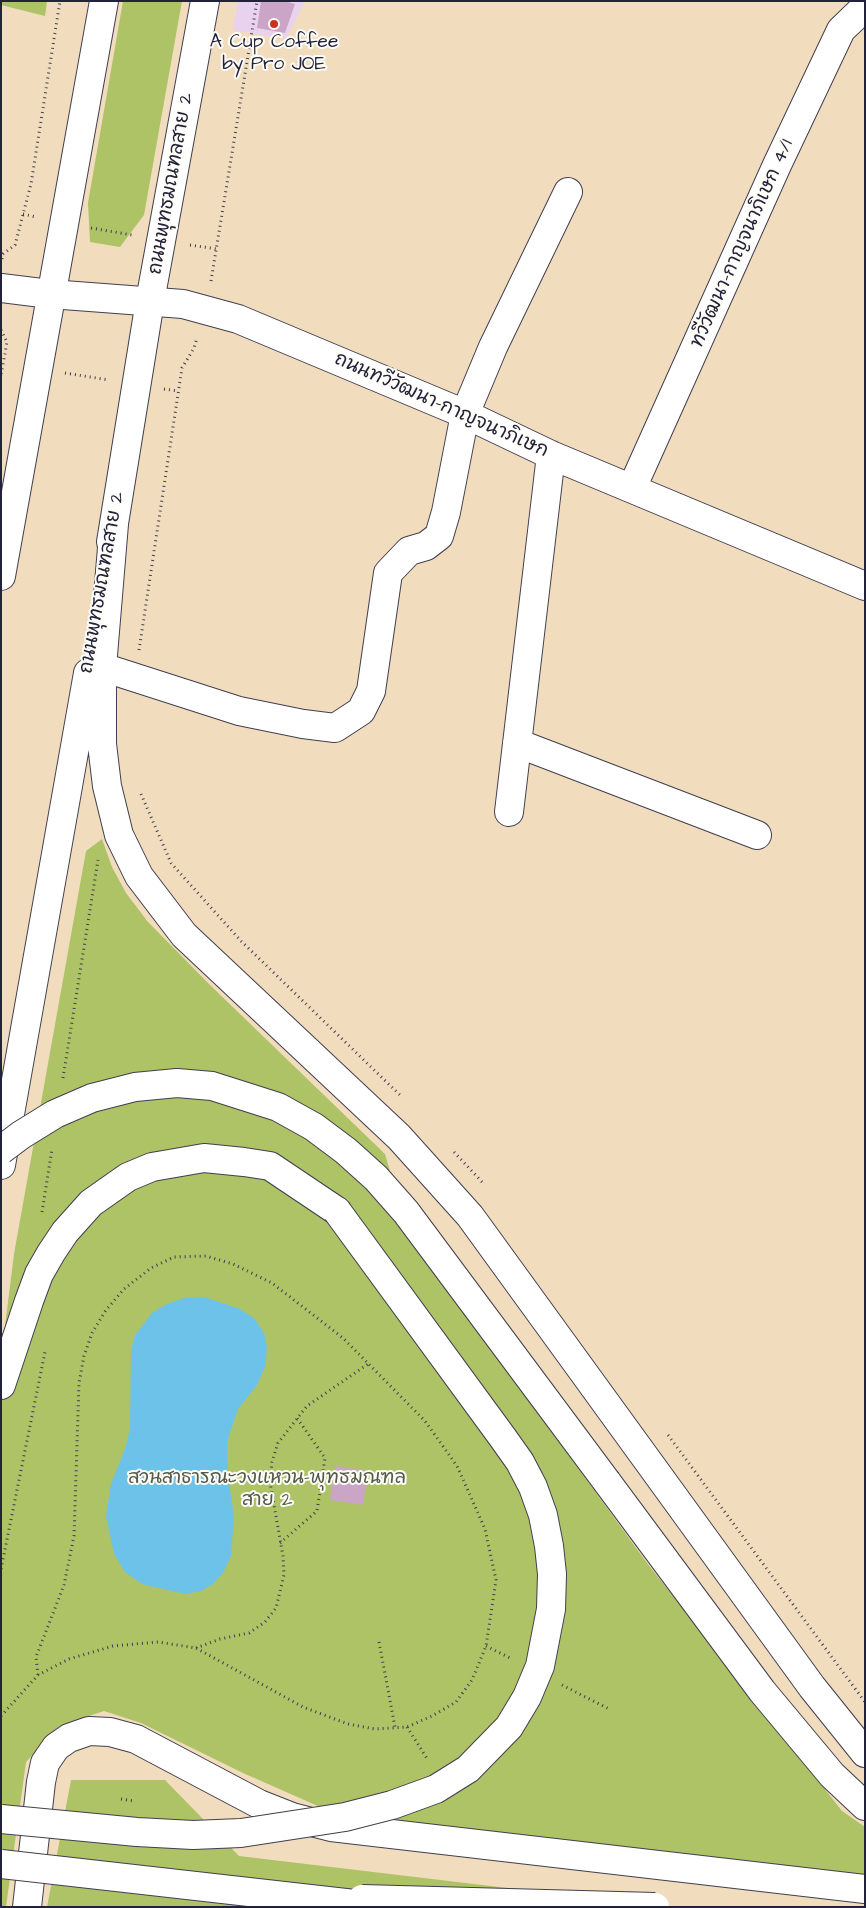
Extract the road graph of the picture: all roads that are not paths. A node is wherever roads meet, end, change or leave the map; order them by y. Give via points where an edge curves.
1 (104, 1) edge
2 (205, 1) edge
3 (865, 7) edge
4 (568, 192) dead end
5 (1, 288) edge
6 (50, 294) junction
7 (150, 301) junction
8 (465, 414) junction
9 (552, 455) junction
10 (632, 488) junction
11 (114, 524) junction
12 (1, 576) edge
13 (865, 586) edge
14 (102, 667) junction
15 (517, 743) junction
16 (509, 812) dead end
17 (757, 835) dead end
18 (1, 1150) edge
19 (1, 1165) edge
20 (1, 1385) edge
21 (865, 1753) edge
22 (865, 1806) edge
23 (1, 1819) edge
24 (1, 1864) edge
25 (865, 1889) edge
26 (303, 1898) junction
27 (27, 1907) edge
28 (381, 1907) edge
29 (655, 1907) edge

1 - 6 main road
2 - 7 main road, ถนนพุทธมณฑลสาย 2
3 - 10 main road, ทวีวัฒนา-กาญจนาภิเษก 4/1 via 841,30
4 - 8 main road via 492,347
5 - 6 main road, ถนนทวีวัฒนา-กาญจนาภิเษก
6 - 7 main road, ถนนทวีวัฒนา-กาญจนาภิเษก
6 - 12 main road
7 - 8 main road, ถนนทวีวัฒนา-กาญจนาภิเษก via 183,304 238,319
7 - 11 main road, ถนนพุทธมณฑลสาย 2
8 - 9 main road, ถนนทวีวัฒนา-กาญจนาภิเษก
8 - 14 main road via 439,536 426,546 409,551 388,573 370,691 361,711 335,728 303,724 239,711
9 - 10 main road, ถนนทวีวัฒนา-กาญจนาภิเษก
9 - 15 main road
10 - 13 main road, ถนนทวีวัฒนา-กาญจนาภิเษก
11 - 14 main road
11 - 19 main road, ถนนพุทธมณฑลสาย 2
14 - 21 main road via 102,735 107,786 119,835 139,876 184,935 399,1137 470,1216 812,1687
15 - 16 main road
15 - 17 main road
18 - 22 main road, bridge via 55,1114 92,1098 135,1087 177,1084 212,1086 278,1106 346,1151 400,1205 762,1691 832,1775
20 - 23 main road, bridge via 29,1301 51,1254 64,1232 91,1203 128,1177 152,1167 204,1158 270,1166 337,1211 520,1462 543,1515 552,1574 552,1609 540,1666 527,1697 509,1727 468,1769 436,1788 392,1805 345,1817 249,1832 192,1835
24 - 26 main road, bridge
25 - 27 main road via 330,1828 258,1804 136,1739 90,1731 69,1738 56,1747 45,1763
26 - 28 main road, bridge
26 - 29 main road, bridge

